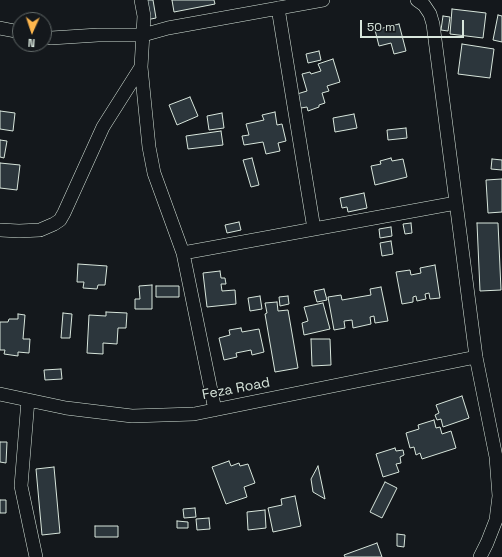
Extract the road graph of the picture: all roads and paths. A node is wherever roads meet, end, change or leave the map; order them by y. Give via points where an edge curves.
1 (141, 0) edge
2 (324, 0) edge
3 (417, 0) edge
4 (278, 8) junction
5 (0, 28) edge
6 (12, 30) edge
7 (143, 35) junction
8 (52, 38) edge
9 (141, 67) junction
10 (456, 203) junction
11 (314, 229) junction
12 (0, 230) edge
13 (183, 253) junction
14 (476, 357) junction
15 (0, 394) edge
16 (28, 400) junction
17 (215, 410) junction
18 (36, 557) edge
19 (480, 557) edge

1 - 7 street via 144,16
2 - 4 street
3 - 10 street via 424,5 433,24
4 - 7 street
4 - 11 street
5 - 6 street
7 - 8 street
7 - 9 street
9 - 12 street via 103,127 60,220 40,230
9 - 13 street via 154,173
10 - 11 street
10 - 14 street
11 - 13 street
13 - 17 street
14 - 17 street, Feza Road
14 - 19 street via 496,457 499,496 496,520
15 - 16 street, Feza Road
16 - 17 street, Feza Road via 66,408 132,416 194,414
16 - 18 street via 21,486

